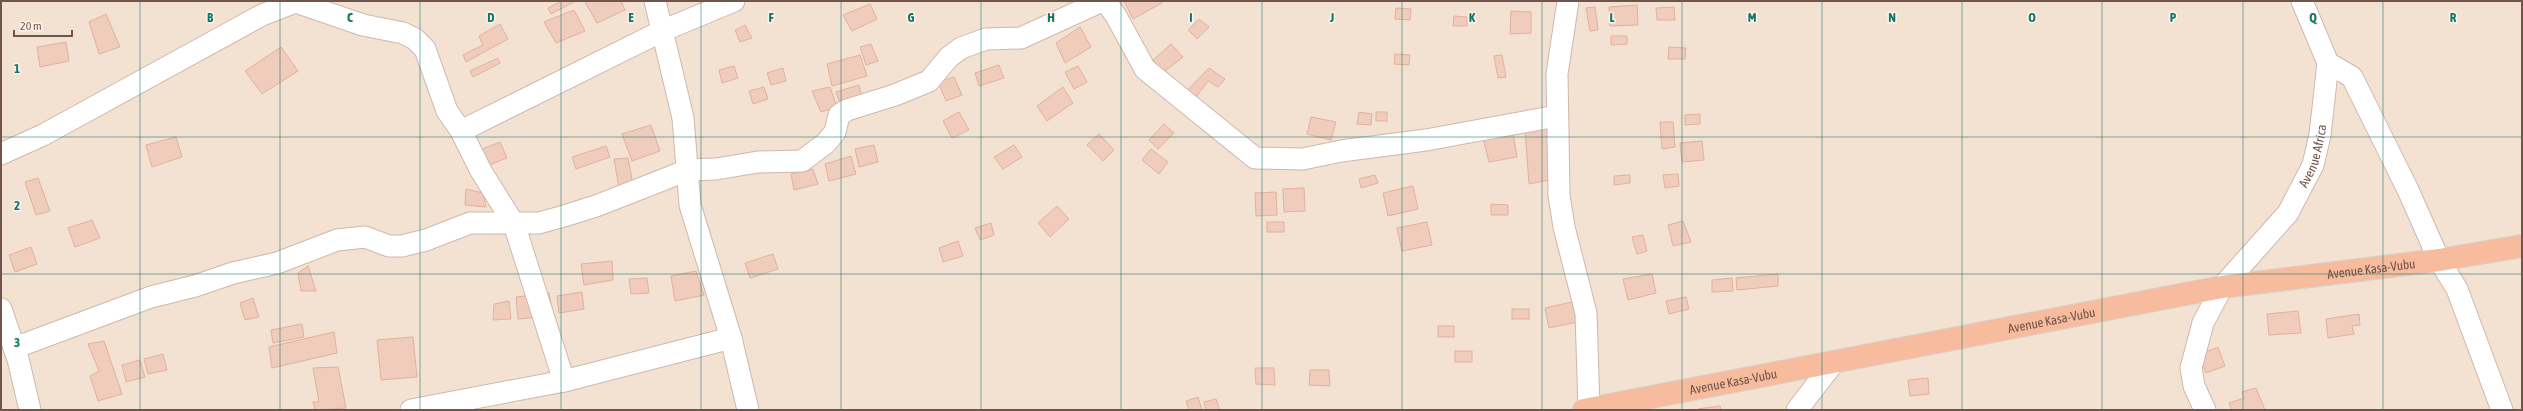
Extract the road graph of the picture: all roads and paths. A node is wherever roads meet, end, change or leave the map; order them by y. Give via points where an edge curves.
1 (292, 1) edge
2 (655, 1) edge
3 (734, 1) edge
4 (1568, 1) edge
5 (2302, 1) edge
6 (662, 31) junction
7 (2328, 63) junction
8 (1557, 116) junction
9 (461, 131) junction
10 (1, 154) edge
11 (688, 170) junction
12 (514, 224) junction
13 (2522, 246) edge
14 (2439, 260) junction
15 (2222, 287) junction
16 (1, 309) edge
17 (731, 338) junction
18 (14, 348) junction
19 (1834, 362) junction
20 (564, 381) junction
21 (30, 410) edge
22 (412, 410) edge
23 (748, 410) edge
24 (1587, 410) edge
25 (1797, 410) edge
26 (2204, 410) edge
27 (2502, 410) edge

1 - 9 street via 341,19 390,29 415,39 425,49 447,111
1 - 10 street via 43,135
2 - 6 street
3 - 6 street
4 - 8 street via 1557,74
5 - 7 street, Avenue Africa
6 - 9 street
6 - 11 street via 683,118
7 - 14 street via 2352,77
7 - 15 street, Avenue Africa via 2320,135 2313,165 2288,213
8 - 11 street via 1303,159 1255,158 1145,69 1116,16 1106,2 1102,2 1021,38 986,40 961,48 949,57 929,81 839,115 834,132 826,143 802,161 758,162 721,169
8 - 24 street via 1559,195 1564,227 1586,313
9 - 12 street via 481,171
11 - 12 street via 570,214 539,223
11 - 17 street via 690,205
12 - 18 street via 470,223 426,240 396,247 365,237 337,240 277,263 151,297
12 - 20 street
13 - 14 highway, Avenue Kasa-Vubu
14 - 15 highway, Avenue Kasa-Vubu
14 - 27 street via 2456,289
15 - 19 highway, Avenue Kasa-Vubu
15 - 26 street, Avenue Africa via 2204,323 2191,368 2194,386
16 - 18 street
17 - 20 street
17 - 23 street
18 - 21 street
19 - 24 highway, Avenue Kasa-Vubu
19 - 25 street
20 - 22 street

